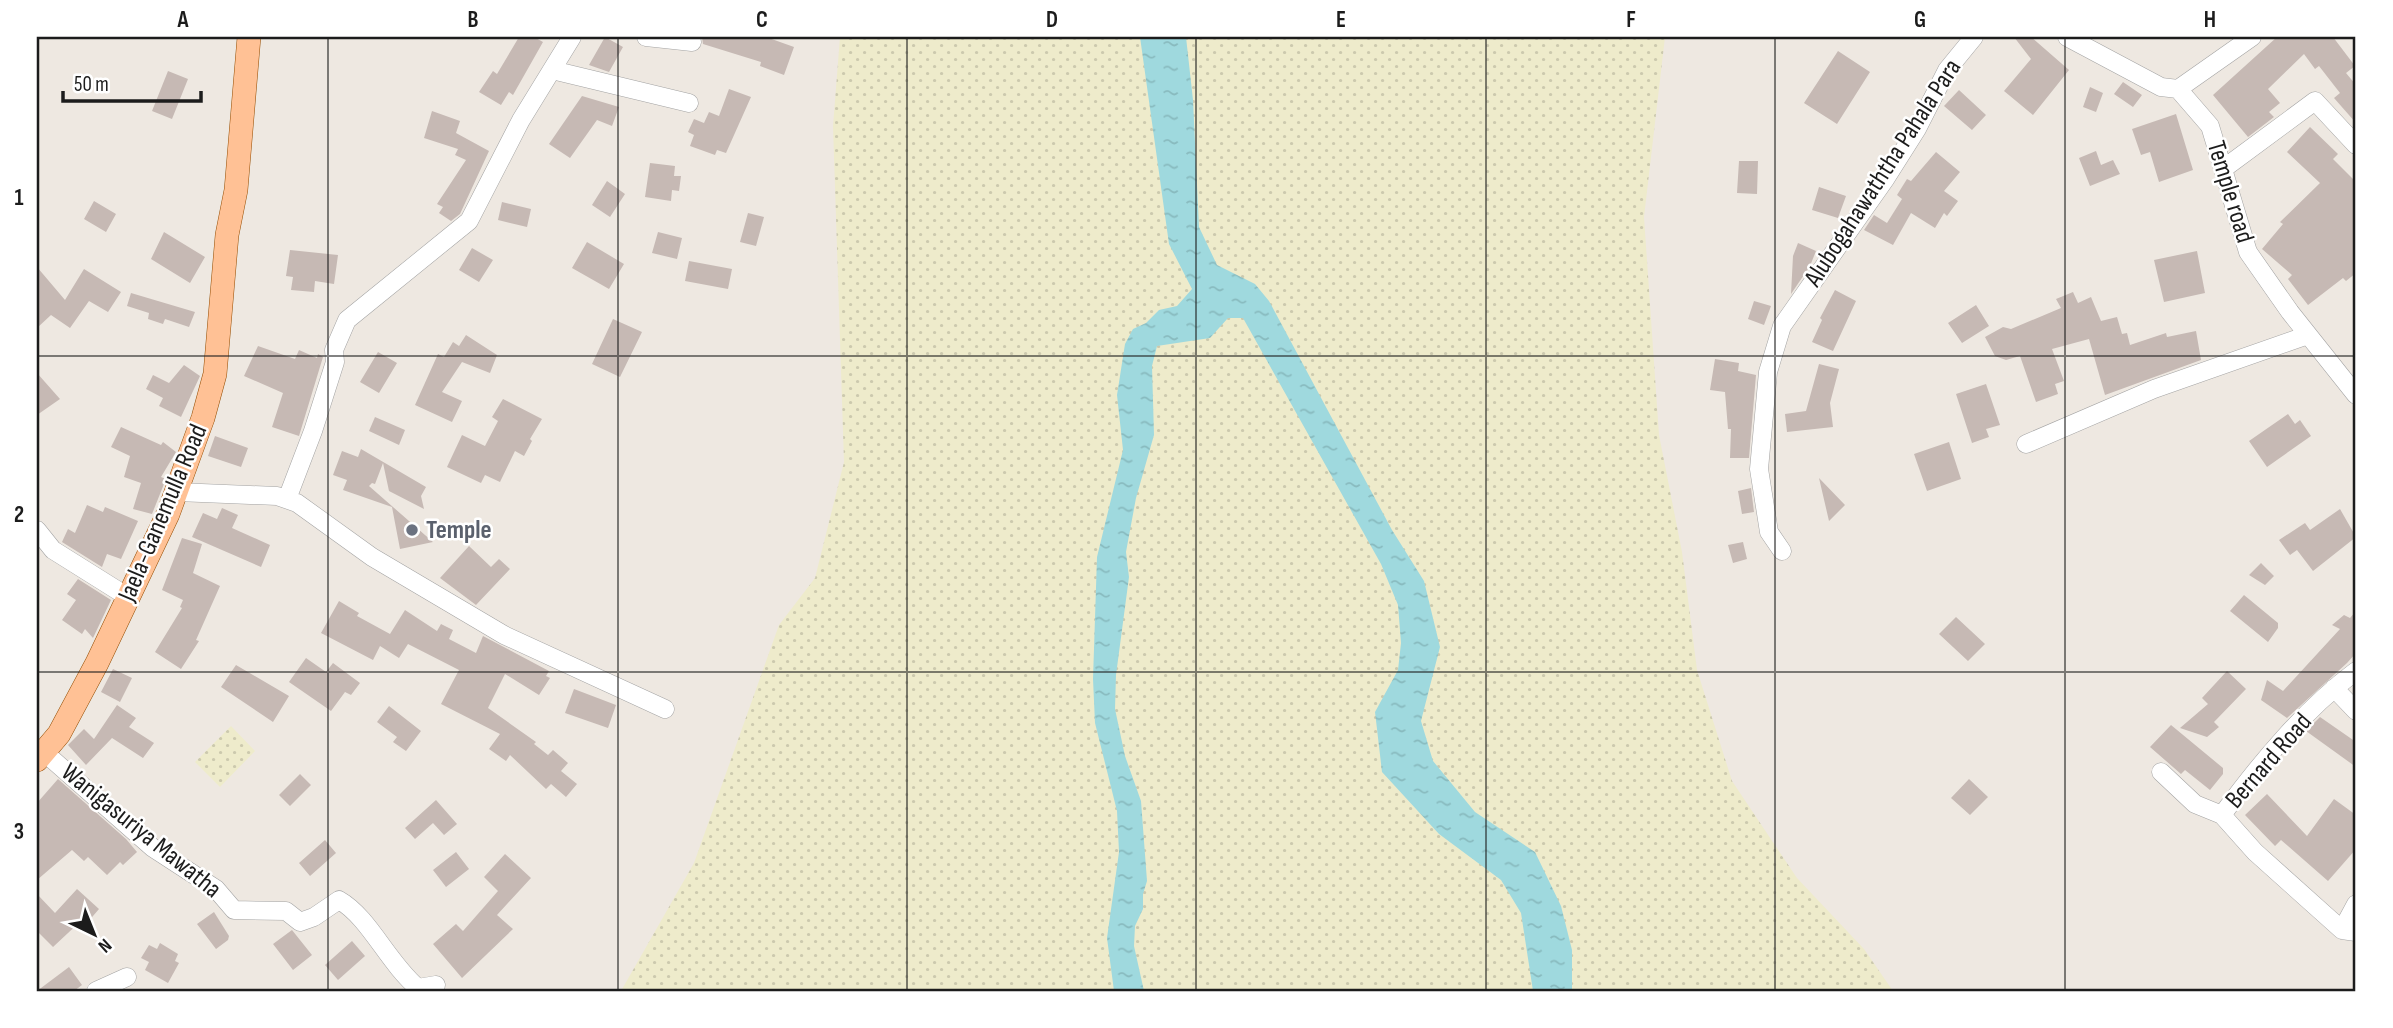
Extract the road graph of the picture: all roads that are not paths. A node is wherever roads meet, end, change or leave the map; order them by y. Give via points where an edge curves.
1 (249, 37) edge
2 (572, 37) edge
3 (646, 37) edge
4 (1974, 37) edge
5 (2067, 37) edge
6 (2252, 37) edge
7 (692, 42) dead end
8 (552, 70) junction
9 (2178, 89) junction
10 (689, 103) dead end
11 (2356, 145) edge
12 (2223, 169) junction
13 (2308, 335) junction
14 (2356, 395) edge
15 (2026, 444) dead end
16 (177, 492) junction
17 (287, 499) junction
18 (37, 530) edge
19 (1782, 551) dead end
20 (128, 597) junction
21 (2356, 671) edge
22 (2334, 688) junction
23 (666, 709) dead end
24 (2356, 711) edge
25 (41, 756) edge
26 (2161, 772) dead end
27 (2222, 815) junction
28 (2356, 904) edge
29 (2349, 931) edge
30 (127, 977) dead end
31 (436, 985) dead end
32 (96, 991) edge

1 - 16 main road, Jaela-Ganemulla Road via 215,374
2 - 8 street
3 - 7 street
4 - 19 street, Alubogahawaththa Pahala Para via 1947,70 1917,129 1782,326 1768,372 1759,469 1769,533
5 - 9 street via 2161,87
6 - 9 street
8 - 10 street
8 - 17 street via 469,221 347,320
9 - 12 street, Temple road via 2210,126
11 - 12 street via 2315,100
12 - 13 street, Temple road via 2248,252
13 - 14 street, Temple road
13 - 15 street via 2154,389
16 - 17 street
16 - 20 main road, Jaela-Ganemulla Road
17 - 23 street via 372,557 504,635
18 - 20 street via 53,550
20 - 25 main road, Jaela-Ganemulla Road via 75,708
21 - 22 street, Bernard Road
22 - 24 street
22 - 27 street, Bernard Road via 2289,733
25 - 31 street, Wanigasuriya Mawatha via 153,848 216,889 234,910 286,911 300,922 339,900 353,908 398,971 418,988
26 - 27 street via 2195,804
27 - 29 street, Bernard Road via 2255,852
28 - 29 street
30 - 32 street

